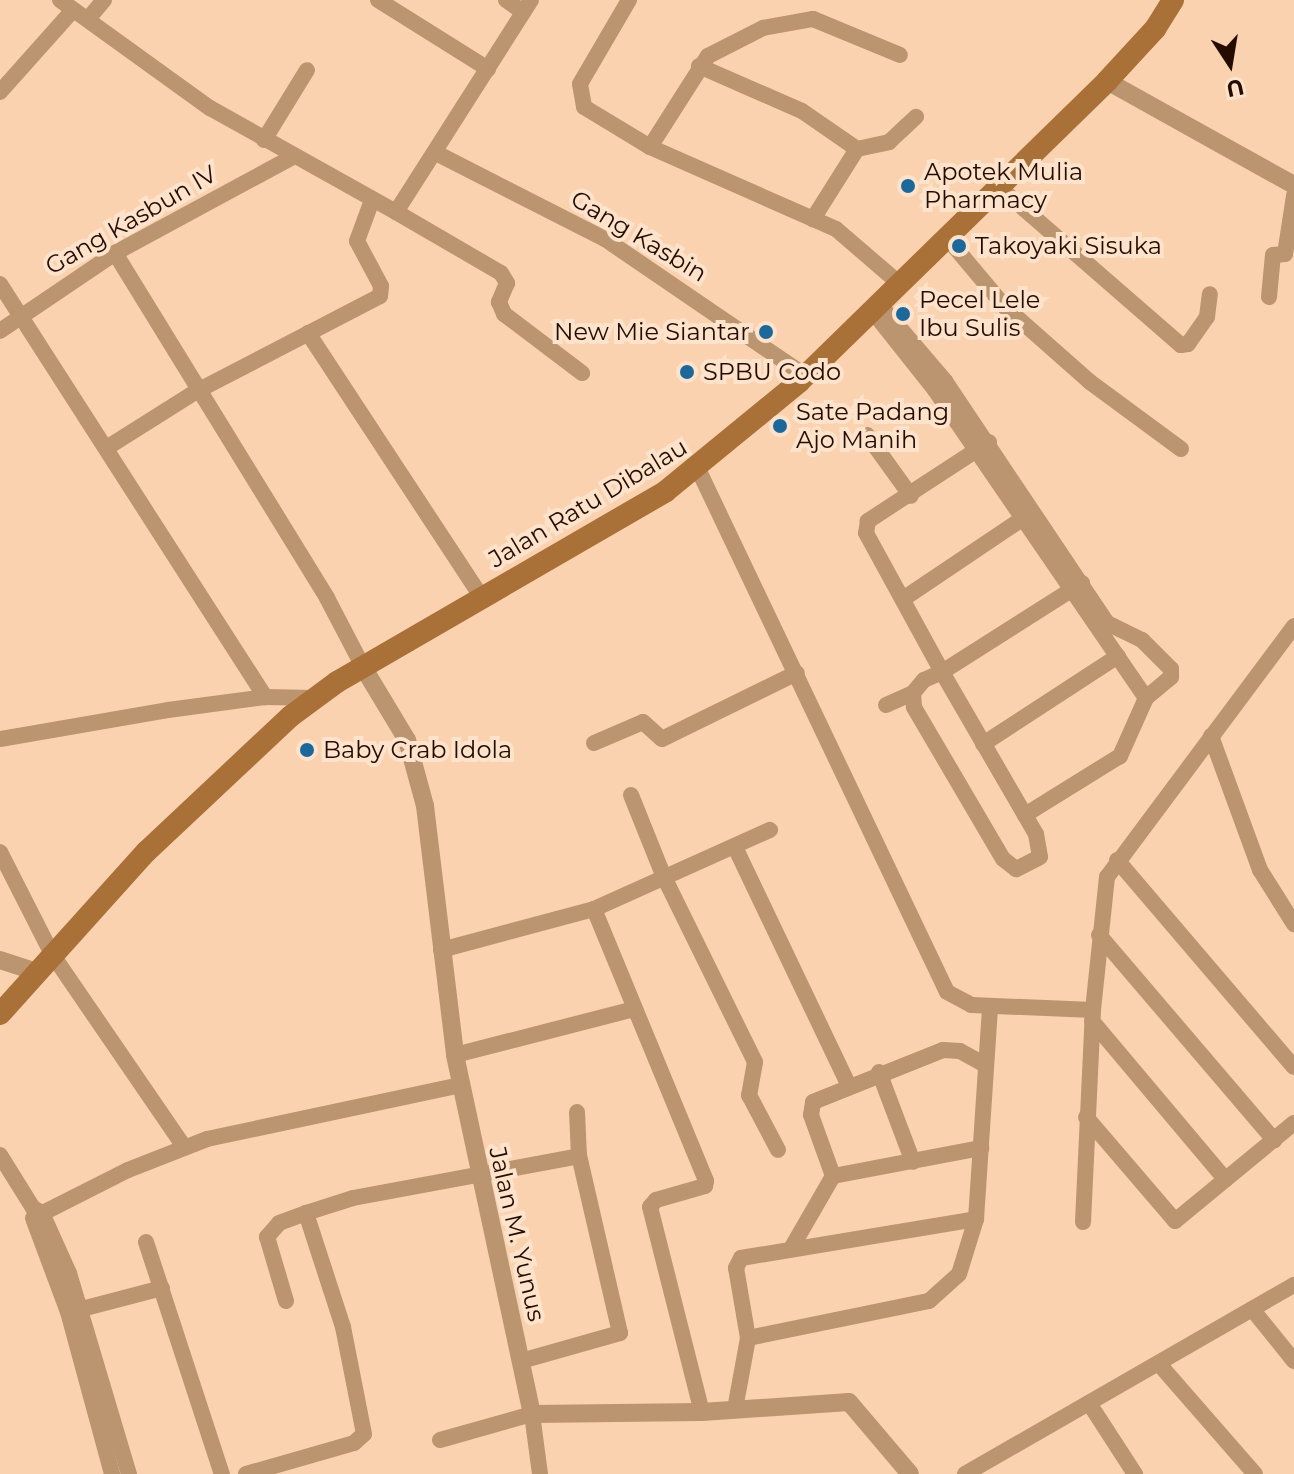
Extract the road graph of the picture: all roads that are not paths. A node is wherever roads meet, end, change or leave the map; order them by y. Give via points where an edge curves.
1 (104, 0) edge
2 (378, 0) edge
3 (506, 0) edge
4 (629, 0) edge
5 (1173, 0) edge
6 (527, 6) edge
7 (74, 10) edge
8 (900, 55) dead end
9 (699, 66) junction
10 (488, 69) junction
11 (307, 70) dead end
12 (1107, 81) junction
13 (0, 92) edge
14 (916, 117) dead end
15 (264, 140) junction
16 (650, 147) junction
17 (857, 149) junction
18 (438, 154) junction
19 (291, 158) junction
20 (1294, 185) edge
21 (999, 187) junction
22 (1294, 196) edge
23 (372, 200) junction
24 (396, 212) junction
25 (813, 219) junction
26 (948, 239) junction
27 (115, 253) junction
28 (0, 284) edge
29 (901, 285) junction
30 (1210, 294) dead end
31 (1269, 297) dead end
32 (878, 310) junction
33 (21, 314) junction
34 (0, 331) edge
35 (308, 333) junction
36 (582, 373) dead end
37 (806, 376) junction
38 (197, 391) junction
39 (867, 435) dead end
40 (983, 446) junction
41 (108, 447) junction
42 (1181, 449) dead end
43 (698, 469) junction
44 (911, 496) junction
45 (1029, 514) junction
46 (1077, 586) junction
47 (482, 598) junction
48 (903, 599) junction
49 (1102, 626) junction
50 (1294, 626) edge
51 (1118, 656) junction
52 (363, 667) junction
53 (942, 672) junction
54 (797, 673) junction
55 (913, 693) junction
56 (265, 697) junction
57 (314, 698) junction
58 (1146, 698) junction
59 (886, 705) dead end
60 (1211, 736) junction
61 (0, 739) edge
62 (594, 743) dead end
63 (983, 744) junction
64 (1219, 758) junction
65 (1183, 770) junction
66 (631, 795) dead end
67 (1025, 815) junction
68 (770, 830) dead end
69 (735, 847) junction
70 (1, 857) edge
71 (1117, 860) junction
72 (664, 877) junction
73 (594, 909) junction
74 (1294, 924) edge
75 (1099, 935) junction
76 (441, 950) junction
77 (52, 954) junction
78 (0, 960) edge
79 (36, 972) junction
80 (2, 1006) edge
81 (990, 1006) junction
82 (634, 1009) junction
83 (1092, 1016) junction
84 (455, 1055) junction
85 (985, 1065) junction
86 (1294, 1067) edge
87 (879, 1072) junction
88 (848, 1084) junction
89 (461, 1085) junction
90 (577, 1112) dead end
91 (1086, 1117) junction
92 (1294, 1123) edge
93 (1274, 1140) junction
94 (184, 1147) junction
95 (981, 1148) junction
96 (778, 1150) dead end
97 (579, 1156) junction
98 (1, 1161) edge
99 (913, 1162) junction
100 (478, 1174) junction
101 (833, 1176) junction
102 (1225, 1179) junction
103 (36, 1213) junction
104 (306, 1213) junction
105 (976, 1219) junction
106 (1083, 1222) dead end
107 (146, 1242) dead end
108 (792, 1247) junction
109 (1294, 1285) edge
110 (162, 1288) junction
111 (286, 1301) dead end
112 (1252, 1309) junction
113 (75, 1310) junction
114 (748, 1338) junction
115 (521, 1361) junction
116 (1294, 1361) edge
117 (1159, 1364) junction
118 (1089, 1403) junction
119 (735, 1409) junction
120 (702, 1412) junction
121 (532, 1414) junction
122 (440, 1440) dead end
123 (112, 1474) edge
124 (129, 1474) edge
125 (222, 1474) edge
126 (246, 1474) edge
127 (540, 1474) edge
128 (910, 1474) edge
129 (965, 1474) edge
130 (1135, 1474) edge
131 (1255, 1474) edge

1 - 7 street
2 - 10 street
3 - 6 street
4 - 16 street via 580,84 579,99 607,125
5 - 12 main road, Jalan Ratu Dibalau via 1155,29
6 - 10 street
7 - 13 street
7 - 15 street via 210,108
8 - 9 street via 807,18 738,39
9 - 16 street
9 - 17 street via 802,111
10 - 18 street
11 - 15 street
12 - 20 street
12 - 21 main road, Jalan Ratu Dibalau
14 - 17 street via 889,142
15 - 19 street
16 - 25 street
17 - 25 street
18 - 24 street
18 - 37 street, Gang Kasbin via 605,239
19 - 23 street
19 - 27 street, Gang Kasbun IV
21 - 26 main road, Jalan Ratu Dibalau
21 - 30 street via 1181,345 1188,344 1204,322
22 - 31 street via 1285,254 1273,255
23 - 24 street
23 - 35 street via 357,241 381,293
24 - 36 street via 501,273 507,283 499,302 504,314
25 - 29 street via 858,244
26 - 29 main road, Jalan Ratu Dibalau
26 - 42 street via 1005,307 1090,382
27 - 33 street, Gang Kasbun IV
27 - 38 street
28 - 33 street
29 - 32 main road, Jalan Ratu Dibalau
32 - 37 main road, Jalan Ratu Dibalau
32 - 40 street
33 - 34 street, Gang Kasbun IV
33 - 41 street
35 - 38 street
35 - 47 street
37 - 43 main road, Jalan Ratu Dibalau
38 - 41 street
38 - 52 street via 327,598
39 - 44 street
40 - 44 street
40 - 45 street
41 - 56 street
43 - 47 main road, Jalan Ratu Dibalau
43 - 54 street
44 - 48 street via 868,521 866,533
45 - 46 street
45 - 48 street
46 - 49 street
46 - 53 street
47 - 52 main road, Jalan Ratu Dibalau
48 - 53 street
49 - 51 street
49 - 58 street via 1142,640 1169,663 1171,677
50 - 60 street
51 - 58 street
51 - 63 street
52 - 57 main road, Jalan Ratu Dibalau
52 - 76 street, Jalan M. Yunus via 410,753 425,806
53 - 55 street
53 - 63 street
54 - 62 street via 662,739 643,722
54 - 81 street via 947,992 962,1002
55 - 59 street
55 - 67 street via 914,707 1003,859 1016,869 1040,857 1042,850
56 - 57 street
56 - 61 street
57 - 77 main road, Jalan Ratu Dibalau via 156,842
58 - 67 street via 1120,756
60 - 64 street
60 - 65 street
63 - 67 street
64 - 65 street
64 - 74 street via 1260,870
65 - 71 street
66 - 72 street
68 - 69 street
69 - 72 street
69 - 88 street
70 - 77 street
71 - 75 street via 1104,885
71 - 86 street
72 - 73 street
72 - 96 street via 755,1062 749,1095
73 - 76 street
73 - 82 street
75 - 83 street
75 - 93 street
76 - 84 street, Jalan M. Yunus
77 - 79 main road, Jalan Ratu Dibalau
77 - 94 street
78 - 79 street
79 - 80 main road, Jalan Ratu Dibalau
81 - 83 street
81 - 85 street
82 - 84 street
82 - 120 street via 706,1181 705,1186 656,1200 650,1207
83 - 91 street
83 - 102 street
84 - 89 street, Jalan M. Yunus
85 - 87 street via 948,1049
85 - 95 street
87 - 88 street
87 - 99 street
88 - 101 street via 816,1100 810,1109
89 - 94 street
89 - 100 street, Jalan M. Yunus
90 - 97 street
91 - 102 street via 1175,1221
91 - 106 street
92 - 93 street
93 - 102 street
94 - 103 street
95 - 99 street
95 - 105 street
97 - 100 street
97 - 115 street via 620,1333
98 - 103 street
99 - 101 street
100 - 104 street
100 - 115 street, Jalan M. Yunus
101 - 108 street
103 - 113 street
104 - 111 street via 279,1223 267,1237
104 - 126 street via 343,1327 364,1434 354,1443
105 - 108 street
105 - 114 street via 959,1274 929,1301
107 - 110 street
108 - 114 street via 748,1255 738,1262
109 - 112 street
110 - 113 street
110 - 125 street
112 - 116 street
112 - 117 street
113 - 123 street
113 - 124 street
114 - 119 street
115 - 121 street, Jalan M. Yunus
117 - 118 street
117 - 131 street
118 - 129 street
118 - 130 street
119 - 120 street
119 - 128 street via 849,1402
120 - 121 street
121 - 122 street
121 - 127 street

